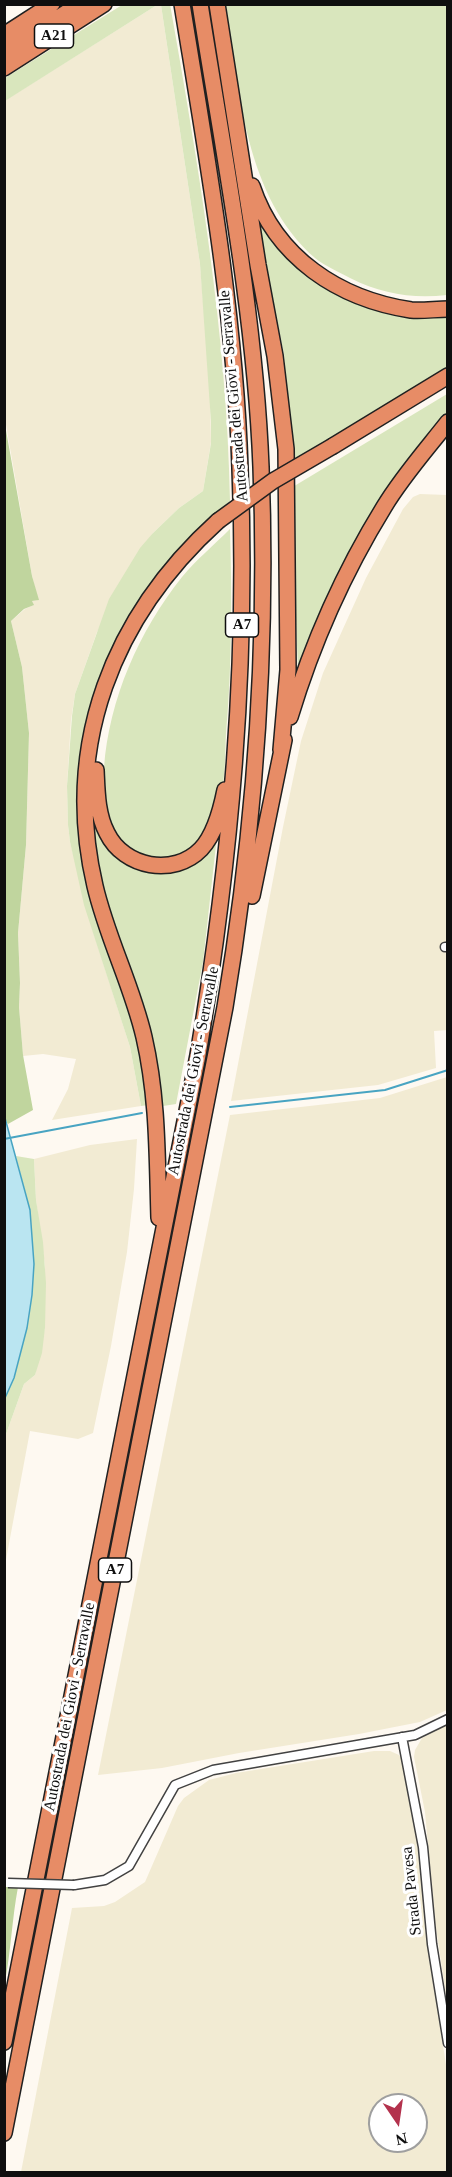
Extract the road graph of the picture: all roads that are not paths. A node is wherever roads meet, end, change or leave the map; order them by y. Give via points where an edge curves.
1 (29, 4) edge
2 (52, 4) edge
3 (80, 4) edge
4 (104, 4) edge
5 (182, 4) edge
6 (200, 4) edge
7 (217, 4) edge
8 (4, 33) edge
9 (4, 52) edge
10 (4, 68) edge
11 (240, 139) junction
12 (447, 309) edge
13 (447, 376) edge
14 (447, 387) edge
15 (447, 422) edge
16 (334, 451) junction
17 (221, 524) junction
18 (240, 696) junction
19 (281, 750) junction
20 (225, 1006) junction
21 (160, 1243) junction
22 (447, 1719) edge
23 (402, 1737) junction
24 (6, 1882) edge
25 (4, 2042) edge
26 (447, 2043) edge
27 (4, 2133) edge

1 - 8 highway
2 - 8 highway
3 - 9 highway, A21
4 - 10 highway, A21
5 - 18 highway, Autostrada dei Giovi - Serravalle / A7 via 220,247 234,372 243,572
6 - 20 highway, Autostrada dei Giovi - Serravalle / A7 via 239,254 261,477 260,697 239,924
7 - 11 highway
11 - 12 highway via 256,198 298,260 328,282 369,301 413,310
11 - 19 highway via 286,449 288,670
13 - 16 highway
14 - 16 highway
15 - 19 highway via 384,506 344,581 303,675
16 - 17 highway
17 - 18 highway via 160,597 115,682 96,769 106,833 123,852 142,863 165,866 185,861 201,849 222,804
17 - 21 highway via 172,567 132,623 108,676 89,748 88,850 101,911 135,1002 156,1104
18 - 21 highway, Autostrada dei Giovi - Serravalle / A7 via 221,909 198,1055
19 - 20 highway via 244,940
20 - 27 highway, Autostrada dei Giovi - Serravalle / A7
21 - 25 highway, Autostrada dei Giovi - Serravalle / A7
22 - 23 street via 416,1735
23 - 24 street, bridge via 213,1770 175,1785 129,1866 105,1880 74,1885
23 - 26 street, Strada Pavesa via 423,1847

